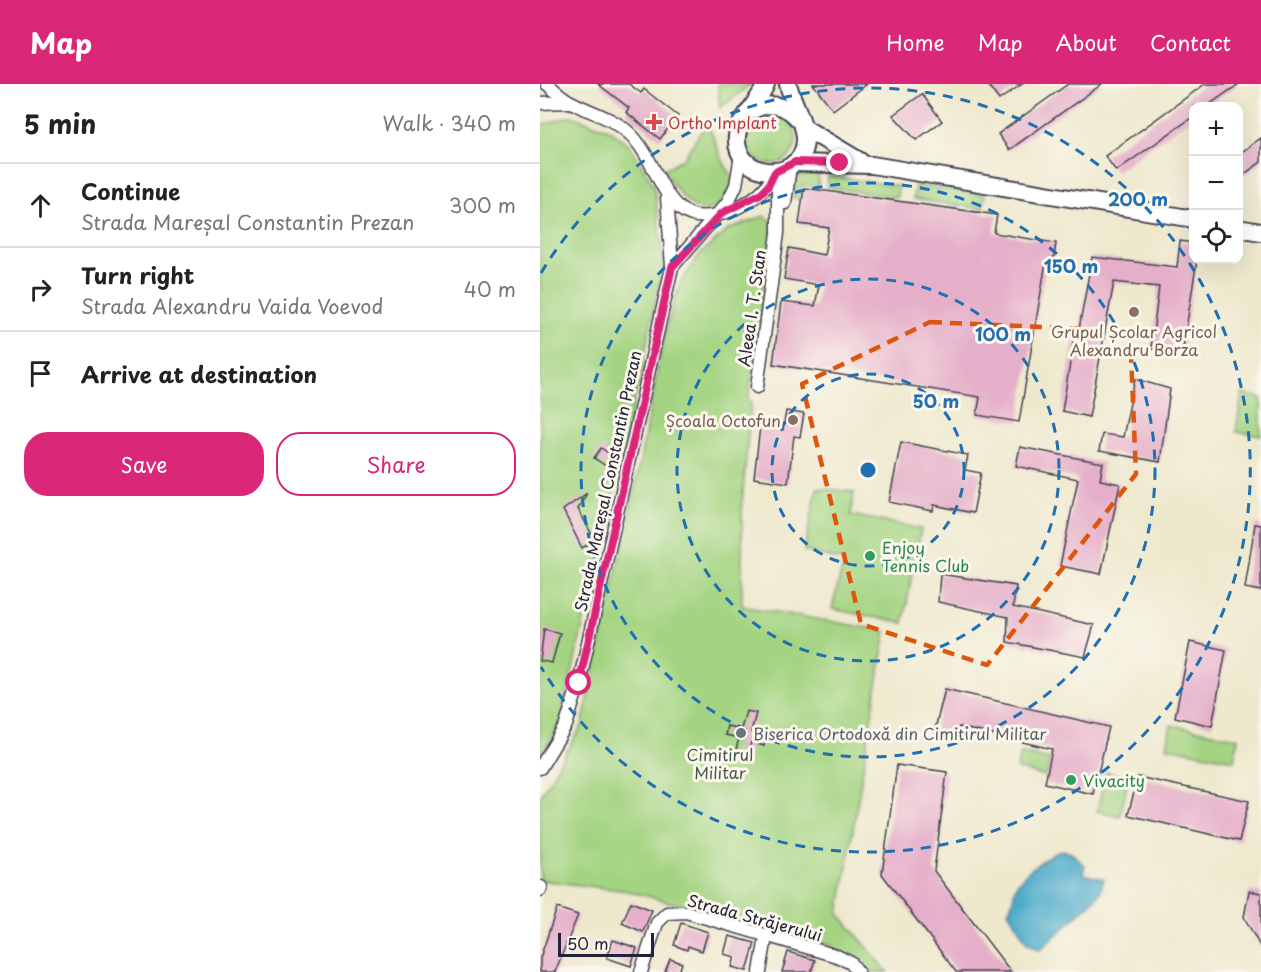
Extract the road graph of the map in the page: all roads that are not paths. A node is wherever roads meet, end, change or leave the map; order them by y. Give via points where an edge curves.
1 (547, 84) edge
2 (766, 84) edge
3 (788, 84) edge
4 (570, 102) junction
5 (540, 103) edge
6 (753, 110) junction
7 (801, 124) junction
8 (741, 155) junction
9 (869, 165) junction
10 (784, 168) junction
11 (667, 197) junction
12 (722, 213) junction
13 (1189, 218) edge
14 (1243, 229) edge
15 (1261, 231) edge
16 (672, 267) junction
17 (757, 387) dead end
18 (540, 768) edge
19 (766, 937) junction
20 (641, 972) edge
21 (760, 972) edge
22 (858, 972) edge

1 - 4 street
2 - 6 main road
3 - 7 main road
4 - 5 street
4 - 11 street via 628,132
6 - 7 main road via 778,105 790,111
6 - 8 main road via 738,129
7 - 9 main road via 831,146
7 - 10 main road via 805,144
8 - 10 main road via 754,168
8 - 12 street via 736,185
9 - 10 main road
9 - 13 main road
10 - 12 street via 760,194
10 - 17 street, Aleea I. T. Stan
11 - 12 street via 692,215
11 - 16 street
12 - 16 street
14 - 15 main road
16 - 18 street, Strada Mareșal Constantin Prezan via 579,683 566,725
19 - 20 street, Strada Străjerului via 686,912 667,913 657,923
19 - 21 street
19 - 22 street, Strada Străjerului via 837,956

